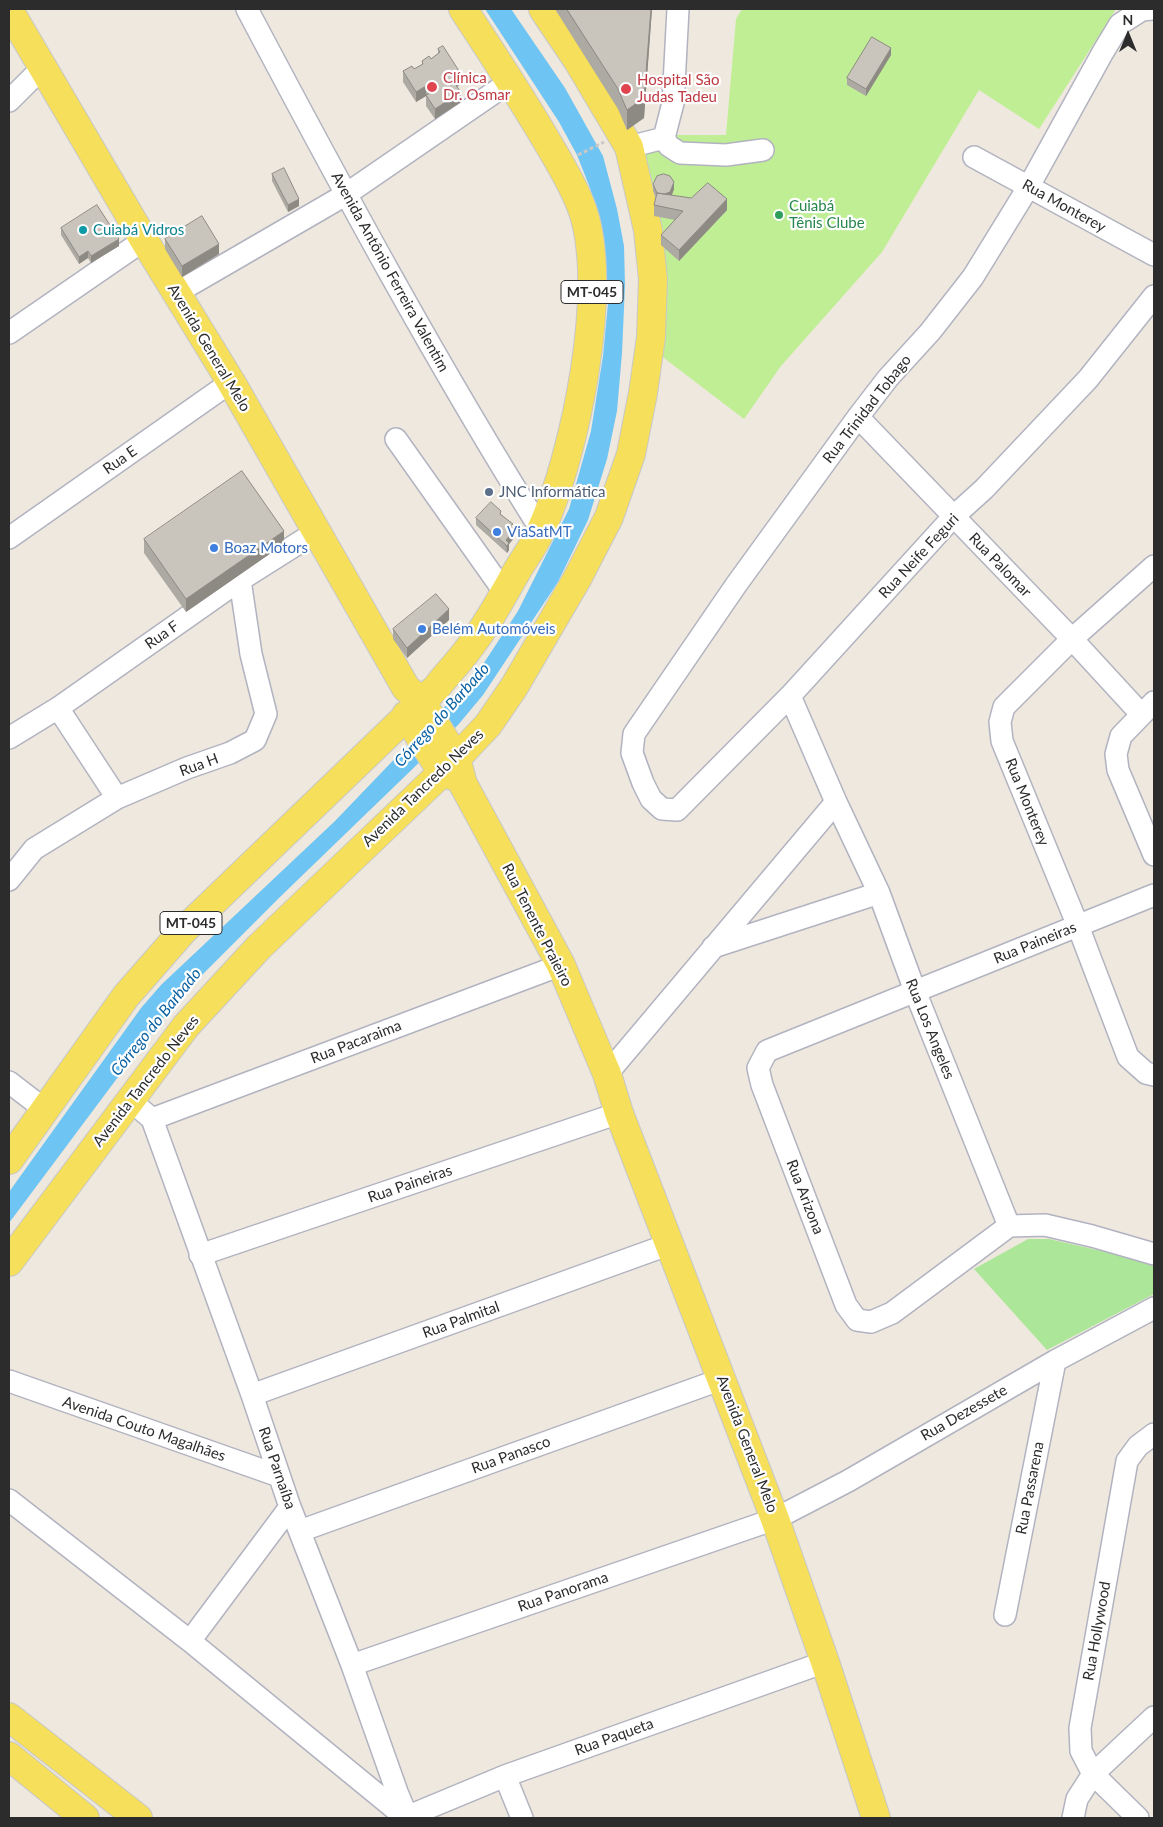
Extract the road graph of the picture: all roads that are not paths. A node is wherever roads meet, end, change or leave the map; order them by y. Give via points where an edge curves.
1 (247, 9) edge
2 (463, 9) edge
3 (543, 9) edge
4 (678, 9) edge
5 (1152, 9) edge
6 (9, 10) edge
7 (43, 67) junction
8 (511, 81) junction
9 (9, 101) edge
10 (664, 138) junction
11 (629, 147) junction
12 (763, 150) dead end
13 (974, 157) dead end
14 (1029, 186) junction
15 (346, 196) junction
16 (144, 240) junction
17 (1154, 255) edge
18 (176, 293) junction
19 (1154, 296) edge
20 (9, 333) edge
21 (231, 382) junction
22 (858, 417) junction
23 (396, 439) dead end
24 (954, 517) junction
25 (541, 530) junction
26 (316, 532) junction
27 (9, 538) edge
28 (1154, 566) edge
29 (240, 580) junction
30 (505, 593) junction
31 (1072, 639) junction
32 (790, 696) junction
33 (58, 708) junction
34 (1148, 708) edge
35 (415, 709) junction
36 (9, 738) edge
37 (449, 763) junction
38 (117, 798) junction
39 (836, 802) junction
40 (677, 810) joint
41 (1154, 855) edge
42 (9, 880) edge
43 (879, 893) junction
44 (1154, 896) edge
45 (1078, 926) junction
46 (713, 947) junction
47 (561, 965) junction
48 (915, 991) junction
49 (607, 1074) junction
50 (1154, 1074) edge
51 (9, 1082) edge
52 (130, 1100) junction
53 (44, 1109) junction
54 (619, 1113) junction
55 (152, 1119) junction
56 (9, 1160) edge
57 (1009, 1226) junction
58 (670, 1244) junction
59 (1154, 1254) edge
60 (200, 1256) junction
61 (9, 1262) edge
62 (1154, 1308) edge
63 (1055, 1361) junction
64 (722, 1380) junction
65 (9, 1381) edge
66 (252, 1395) junction
67 (1154, 1434) edge
68 (279, 1476) junction
69 (9, 1500) edge
70 (290, 1507) junction
71 (775, 1519) junction
72 (300, 1530) junction
73 (1005, 1615) dead end
74 (190, 1641) junction
75 (825, 1662) junction
76 (352, 1665) junction
77 (9, 1717) edge
78 (1154, 1717) edge
79 (9, 1738) edge
80 (9, 1756) edge
81 (1093, 1774) junction
82 (505, 1776) junction
83 (9, 1780) edge
84 (406, 1817) edge
85 (57, 1818) edge
86 (85, 1818) edge
87 (116, 1818) edge
88 (138, 1818) edge
89 (522, 1818) edge
90 (876, 1818) edge
91 (1073, 1818) edge
92 (1138, 1818) edge

1 - 15 street, Avenida Antônio Ferreira Valentim
2 - 8 main road, MT-045
3 - 11 main road, Avenida Tancredo Neves
4 - 10 street via 673,103
5 - 14 street, Rua Trinidad Tobago via 1142,10 1120,24
6 - 7 main road, Avenida General Melo
7 - 9 street
7 - 16 main road, Avenida General Melo
8 - 15 street
8 - 25 main road, MT-045 via 578,199 589,232 593,263 588,345 576,412 562,471
10 - 11 street
10 - 12 street via 680,153 726,156
11 - 37 main road, Avenida Tancredo Neves via 648,230 653,279 643,393 631,454 610,517 514,687 488,725
13 - 14 street, Rua Monterey
14 - 17 street, Rua Monterey
14 - 22 street, Rua Trinidad Tobago via 973,276
15 - 18 street
15 - 25 street, Avenida Antônio Ferreira Valentim via 492,452
16 - 18 main road, Avenida General Melo
16 - 20 street
18 - 21 main road, Avenida General Melo
19 - 24 street, Rua Neife Feguri via 1088,379
21 - 26 main road, Avenida General Melo
21 - 27 street, Rua E
22 - 24 street, Rua Palomar
22 - 40 street, Rua Trinidad Tobago via 634,734 632,753 650,799 662,809
23 - 30 street
24 - 31 street, Rua Palomar
24 - 32 street, Rua Neife Feguri
25 - 30 main road, MT-045
26 - 29 street, Rua F
26 - 35 main road, Avenida General Melo
28 - 31 street, Rua Monterey
29 - 33 street, Rua F
29 - 38 street, Rua H via 251,654 266,714 255,740
30 - 35 main road, MT-045 via 467,651
31 - 34 street, Rua Palomar
31 - 45 street, Rua Monterey via 1004,707 1000,722 1002,741
32 - 39 street, Rua Los Angeles
32 - 40 street, Rua Neife Feguri
33 - 36 street, Rua F
33 - 38 street
34 - 41 street via 1121,736 1116,754 1118,770
35 - 37 main road, Rua Tenente Praieiro
35 - 53 main road, MT-045 via 182,932 126,996
37 - 47 main road, Rua Tenente Praieiro
37 - 52 main road, Avenida Tancredo Neves via 258,947 186,1026
38 - 42 street, Rua H via 34,849
39 - 43 street, Rua Los Angeles
39 - 46 street
43 - 46 street
43 - 48 street, Rua Los Angeles
44 - 45 street, Rua Paineiras
45 - 48 street, Rua Paineiras
45 - 50 street, Rua Monterey via 1128,1057 1146,1073
46 - 49 street
47 - 49 main road, Rua Tenente Praieiro
47 - 55 street, Rua Pacaraima
48 - 57 street, Rua Los Angeles
48 - 57 street, Rua Arizona via 766,1051 758,1068 846,1305 857,1320 871,1322 892,1313
49 - 54 main road, Avenida General Melo
51 - 53 street
52 - 55 street
52 - 61 main road, Avenida Tancredo Neves
53 - 56 main road, MT-045
54 - 58 main road, Avenida General Melo
54 - 60 street, Rua Paineiras
55 - 60 street, Rua Parnaíba
57 - 59 street via 1045,1226
58 - 64 main road, Avenida General Melo
58 - 66 street, Rua Palmital
60 - 66 street, Rua Parnaíba
62 - 63 street, Rua Dezessete
63 - 71 street, Rua Dezessete
63 - 73 street, Rua Passarena
64 - 71 main road, Avenida General Melo
64 - 72 street, Rua Panasco
65 - 68 street, Avenida Couto Magalhães
66 - 68 street, Rua Parnaíba
67 - 81 street, Rua Hollywood via 1127,1460 1080,1728 1081,1751
68 - 70 street, Rua Parnaíba
69 - 74 street
70 - 72 street, Rua Parnaíba
70 - 74 street
71 - 75 main road, Avenida General Melo
71 - 76 street, Rua Panorama
72 - 76 street, Rua Parnaíba
74 - 84 street
75 - 82 street, Rua Paqueta
75 - 90 main road, Avenida General Melo
76 - 84 street, Rua Parnaíba
77 - 88 main road
78 - 81 street
79 - 87 main road
80 - 86 main road
81 - 91 street via 1077,1800
81 - 92 street, Rua Hollywood
82 - 84 street, Rua Paqueta
82 - 89 street
83 - 85 main road

